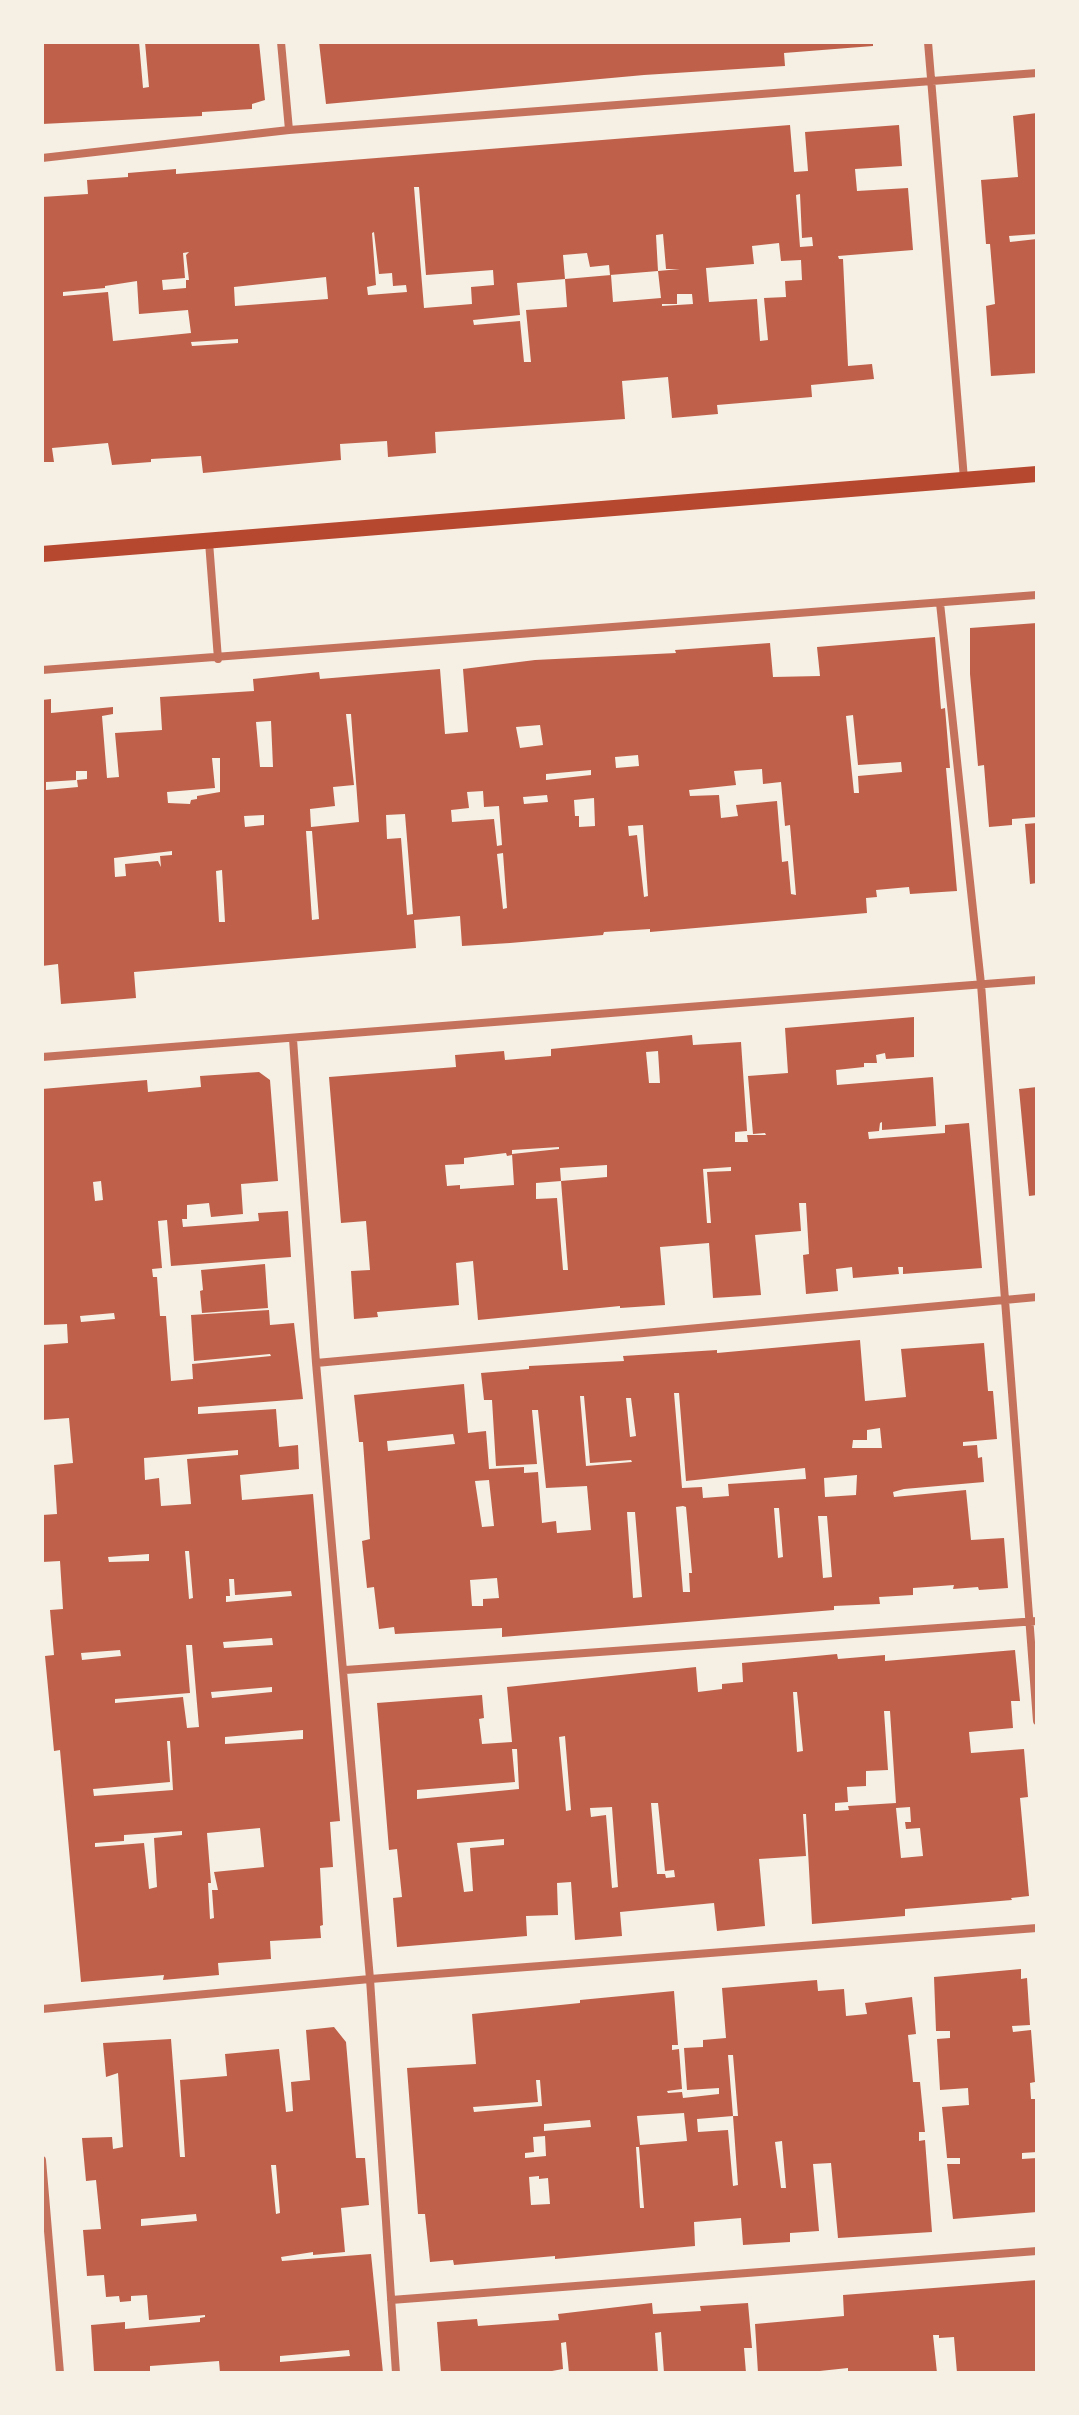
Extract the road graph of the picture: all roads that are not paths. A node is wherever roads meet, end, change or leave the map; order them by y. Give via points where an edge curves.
1 (281, 42) edge
2 (928, 42) edge
3 (1037, 73) edge
4 (931, 82) junction
5 (289, 130) junction
6 (42, 158) edge
7 (1037, 474) edge
8 (964, 479) junction
9 (209, 542) junction
10 (42, 554) edge
11 (1037, 595) edge
12 (940, 603) junction
13 (218, 659) junction
14 (42, 670) edge
15 (1037, 980) edge
16 (981, 984) junction
17 (293, 1039) junction
18 (42, 1057) edge
19 (1037, 1297) edge
20 (1004, 1300) junction
21 (316, 1363) junction
22 (1034, 1621) edge
23 (345, 1670) junction
24 (1037, 1721) edge
25 (1037, 1928) edge
26 (370, 1979) junction
27 (42, 2009) edge
28 (42, 2160) edge
29 (1037, 2251) edge
30 (391, 2300) junction
31 (60, 2373) edge
32 (396, 2373) edge

1 - 5 street
2 - 4 street
3 - 4 street
4 - 5 street
4 - 8 street
5 - 6 street
7 - 8 main road
8 - 9 main road
9 - 10 main road
9 - 13 street
11 - 12 street
12 - 13 street
12 - 16 street
13 - 14 street
15 - 16 street
16 - 17 street
16 - 20 street
17 - 18 street
17 - 21 street
19 - 20 street
20 - 21 street
20 - 22 street
21 - 23 street
22 - 23 street
22 - 24 street
23 - 26 street
25 - 26 street
26 - 27 street
26 - 30 street
28 - 31 street
29 - 30 street
30 - 32 street

